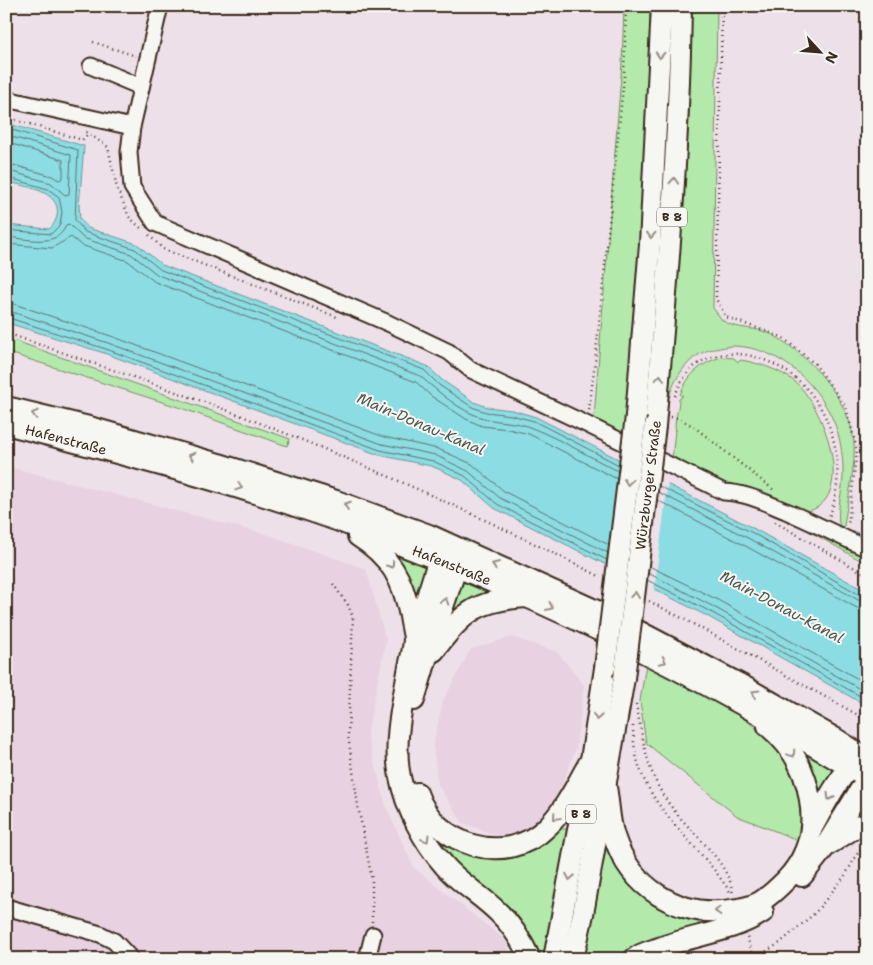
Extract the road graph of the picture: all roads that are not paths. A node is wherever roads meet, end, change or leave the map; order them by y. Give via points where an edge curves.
1 (160, 6) edge
2 (662, 6) edge
3 (681, 6) edge
4 (91, 66) dead end
5 (141, 87) junction
6 (6, 99) edge
7 (132, 128) junction
8 (6, 407) edge
9 (6, 424) edge
10 (324, 515) junction
11 (867, 549) edge
12 (451, 554) junction
13 (529, 597) junction
14 (414, 639) junction
15 (424, 664) junction
16 (731, 697) junction
17 (591, 760) junction
18 (859, 760) edge
19 (867, 778) edge
20 (606, 787) junction
21 (867, 823) edge
22 (812, 828) junction
23 (825, 847) junction
24 (6, 907) edge
25 (373, 935) road end
26 (132, 959) edge
27 (367, 959) edge
28 (530, 959) edge
29 (554, 959) edge
30 (573, 959) edge
31 (634, 959) edge

1 - 5 street
2 -> 17 main road, Würzburger Straße / B 8, bridge via 650,244 636,416
20 -> 3 main road, Würzburger Straße / B 8, bridge via 624,678 655,426 671,250
4 - 5 street
5 - 7 street
6 - 7 street
7 - 11 street via 129,152 132,187 155,223 388,323 449,352 471,370 724,492 747,496
12 -> 8 main road, Hafenstraße via 411,528 336,501 93,428
9 -> 10 main road, Hafenstraße via 225,483
10 - 12 main road, Hafenstraße
10 -> 14 main road via 374,546 390,563 403,588
12 - 13 main road, Hafenstraße
12 - 14 main road
15 -> 12 main road
18 -> 12 main road, Hafenstraße via 836,738 619,621
13 - 15 main road via 504,598 462,615
13 -> 16 main road, Hafenstraße via 620,639
14 -> 28 main road via 398,730 398,760 405,795 422,834 444,866 498,911 514,930
17 -> 15 main road via 561,812 526,842 506,848 483,847 452,837 423,808 410,766 412,708
16 - 18 main road, Hafenstraße
16 -> 22 main road via 773,730 801,767 808,784
17 -> 29 main road, Würzburger Straße / B 8
18 - 19 main road, Hafenstraße
18 -> 22 main road via 838,781
19 - 23 main road
22 -> 20 main road via 806,852 777,889 759,902 741,909 700,912 672,903 653,892 629,867 614,836
20 - 30 main road, Würzburger Straße / B 8
21 - 23 main road via 856,826
23 - 31 main road via 788,893 755,917
24 - 26 street via 100,934 114,941
25 - 27 street

